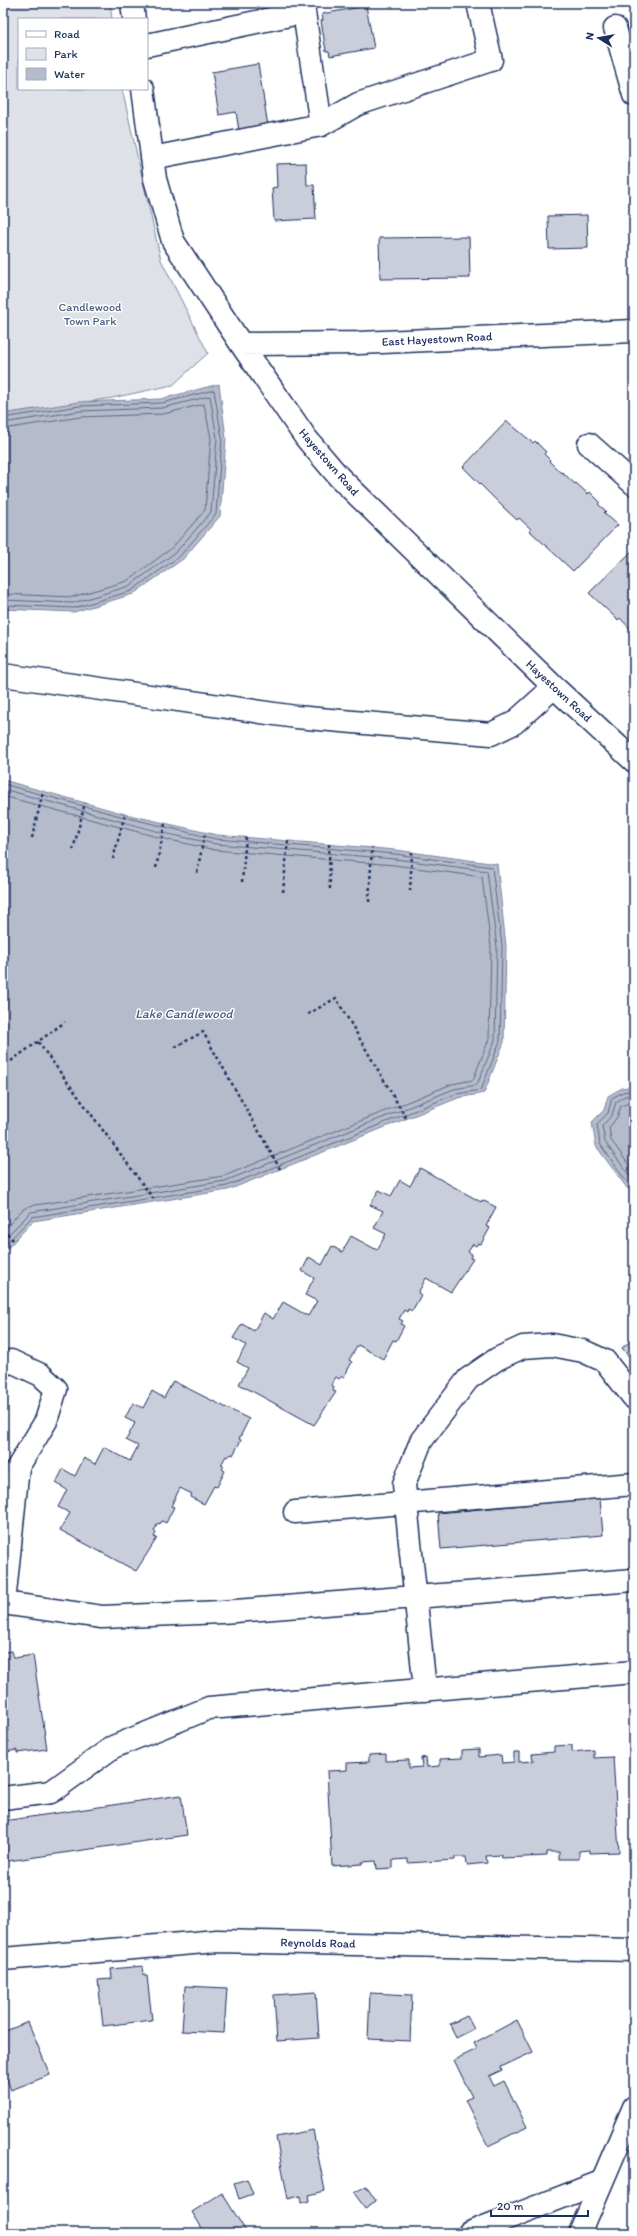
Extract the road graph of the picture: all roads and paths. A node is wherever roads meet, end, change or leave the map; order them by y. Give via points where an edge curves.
1 (132, 3) edge
2 (478, 3) edge
3 (312, 7) edge
4 (134, 18) edge
5 (615, 28) dead end
6 (148, 45) edge
7 (143, 90) edge
8 (634, 95) edge
9 (321, 125) junction
10 (152, 158) junction
11 (634, 331) edge
12 (241, 344) junction
13 (589, 444) dead end
14 (634, 484) edge
15 (3, 675) edge
16 (554, 687) junction
17 (634, 761) edge
18 (43, 792) dead end
19 (85, 803) dead end
20 (125, 814) dead end
21 (165, 824) dead end
22 (205, 832) dead end
23 (246, 837) dead end
24 (32, 838) dead end
25 (288, 841) dead end
26 (329, 844) dead end
27 (372, 848) dead end
28 (73, 850) dead end
29 (412, 852) dead end
30 (113, 859) dead end
31 (156, 868) dead end
32 (197, 873) dead end
33 (242, 882) dead end
34 (410, 891) dead end
35 (283, 892) dead end
36 (330, 892) dead end
37 (369, 902) dead end
38 (308, 1014) dead end
39 (65, 1022) dead end
40 (38, 1042) junction
41 (175, 1047) dead end
42 (11, 1061) dead end
43 (406, 1118) dead end
44 (280, 1169) dead end
45 (154, 1201) dead end
46 (3, 1229) edge
47 (14, 1241) dead end
48 (3, 1365) edge
49 (634, 1398) edge
50 (10, 1464) edge
51 (634, 1484) edge
52 (406, 1503) junction
53 (295, 1512) dead end
54 (634, 1580) edge
55 (416, 1597) junction
56 (4, 1603) edge
57 (634, 1672) edge
58 (425, 1690) junction
59 (3, 1798) edge
60 (634, 1950) edge
61 (3, 1959) edge
62 (634, 2107) edge
63 (601, 2182) junction
64 (469, 2233) edge
65 (580, 2233) edge

1 - 4 street
2 - 9 street via 491,60 358,104
3 - 6 street
3 - 9 street
5 - 8 street
7 - 10 street, Hayestown Road
9 - 10 street
10 - 12 street, Hayestown Road via 155,179 174,241
11 - 12 street, East Hayestown Road via 359,343
12 - 16 street, Hayestown Road via 306,438 339,477
13 - 14 street
15 - 16 street via 296,717 490,734 514,723
16 - 17 street, Hayestown Road
18 - 24 path
19 - 28 path
20 - 30 path
21 - 31 path
22 - 32 path
23 - 33 path
25 - 35 path
26 - 36 path
27 - 37 path
29 - 34 path
38 - 43 path via 336,998
39 - 40 path
40 - 42 path
40 - 45 path
41 - 44 path via 203,1032
46 - 47 path
48 - 50 street via 11,1361 40,1374 56,1389 46,1421
49 - 52 street via 605,1361 584,1350 552,1345 523,1347 496,1359 468,1379 421,1441 404,1484
50 - 56 street
51 - 52 street
52 - 53 street
52 - 55 street
54 - 55 street
55 - 56 street via 222,1612 102,1617
55 - 58 street
57 - 58 street
58 - 59 street via 209,1708 113,1747 51,1792
60 - 61 street, Reynolds Road via 217,1941
62 - 63 street
63 - 64 street
63 - 65 street

